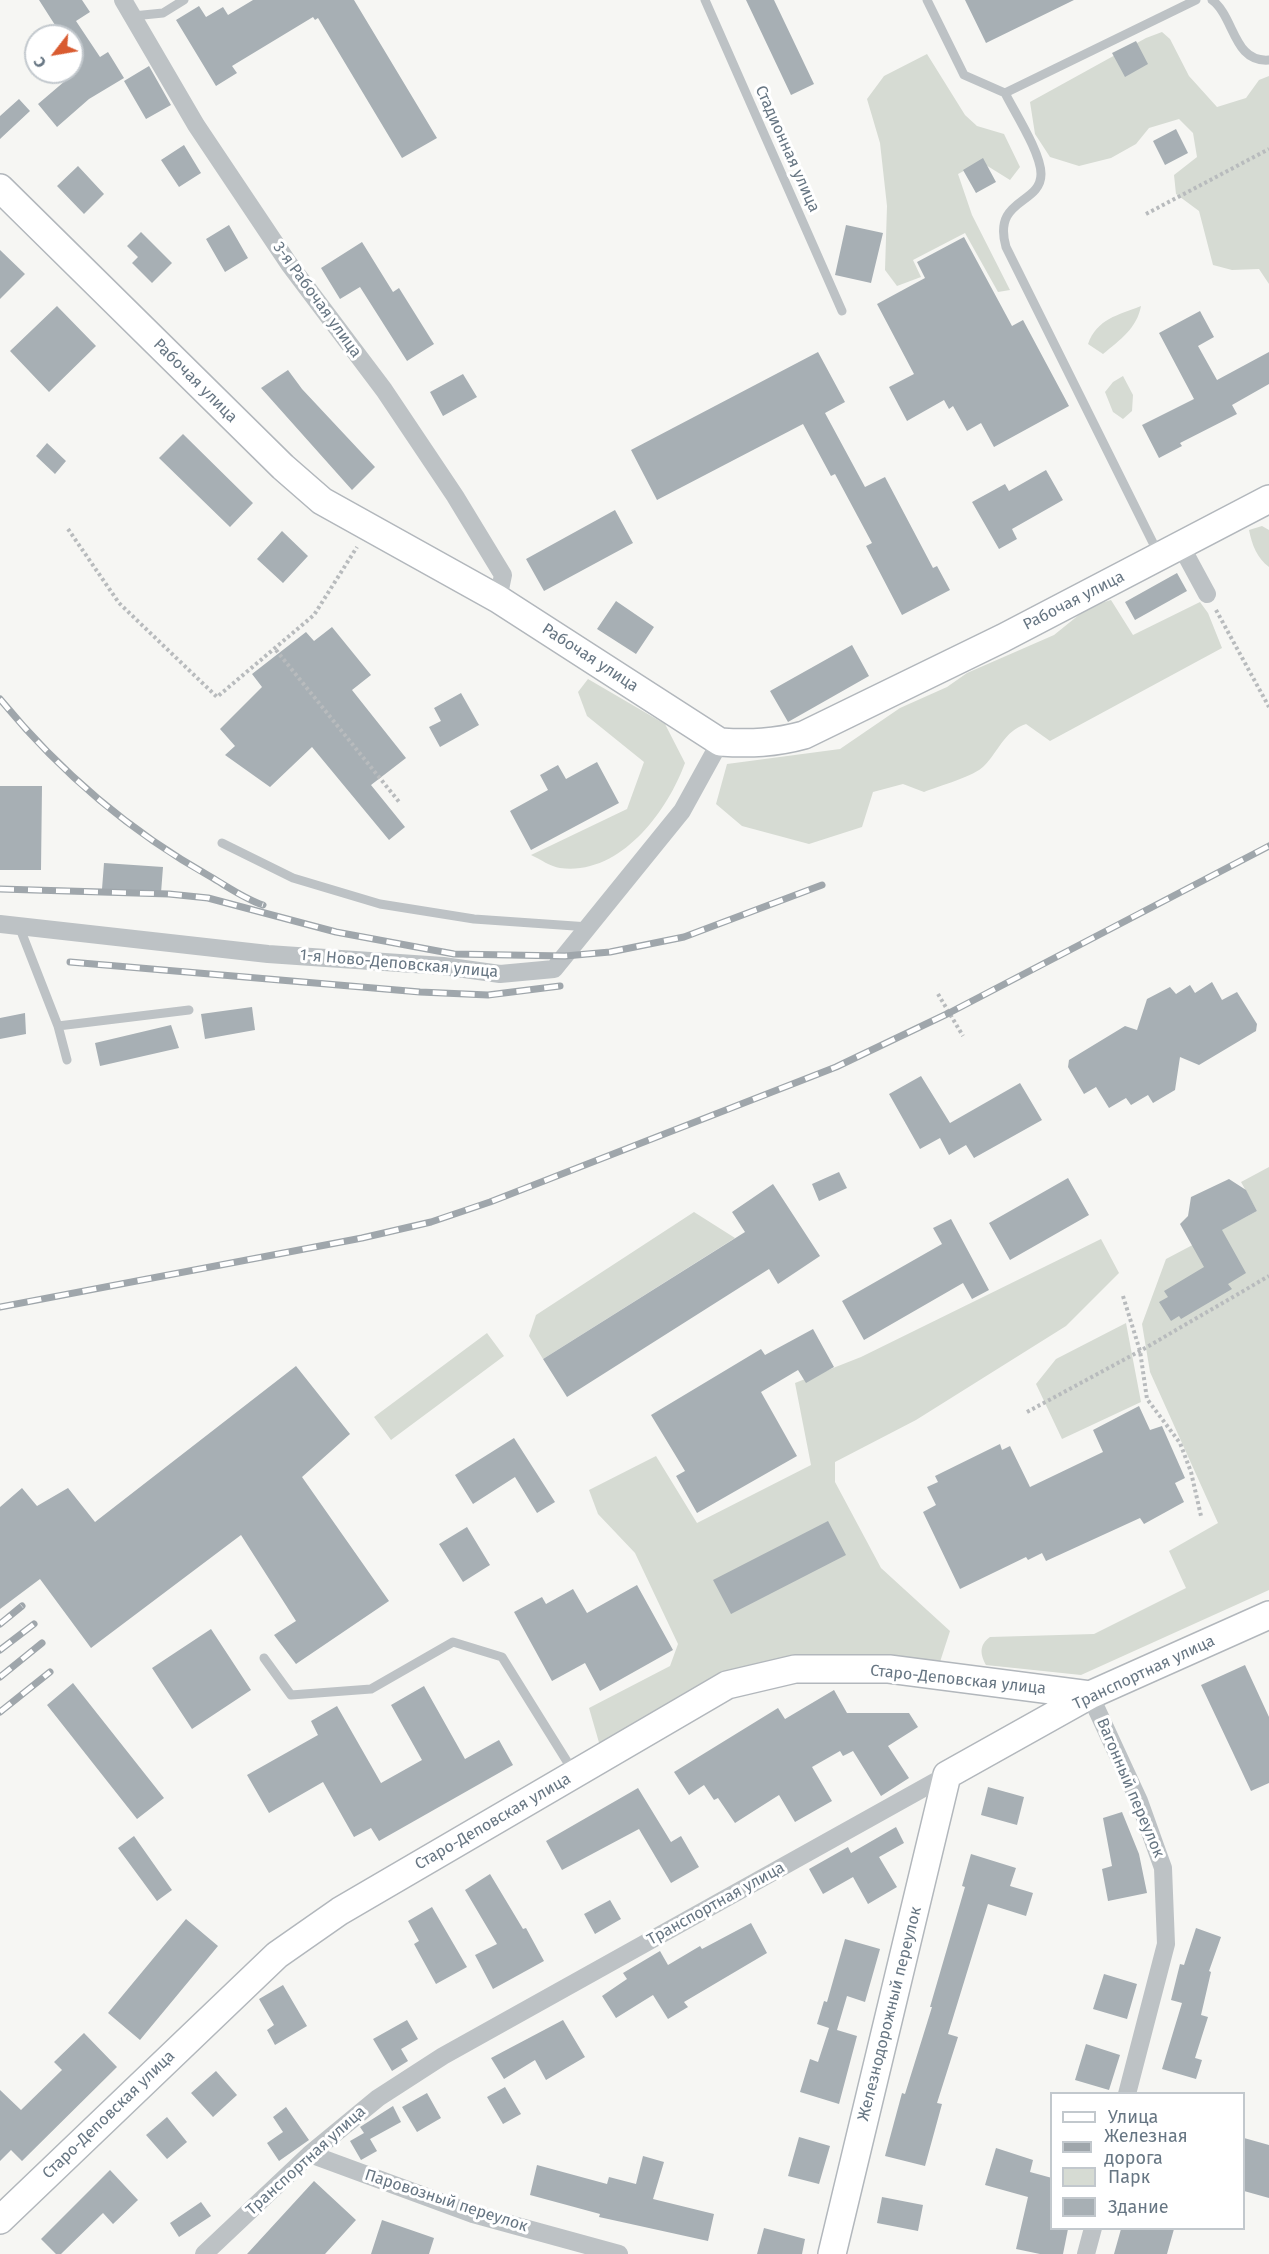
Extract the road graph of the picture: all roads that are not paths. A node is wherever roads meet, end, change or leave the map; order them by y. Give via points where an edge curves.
1 (123, 0) edge
2 (184, 0) edge
3 (705, 0) edge
4 (927, 0) edge
5 (1196, 0) edge
6 (1212, 0) edge
7 (133, 16) junction
8 (1269, 60) edge
9 (1005, 93) junction
10 (0, 188) edge
11 (842, 311) dead end
12 (1269, 499) edge
13 (1170, 551) junction
14 (1207, 594) road end
15 (498, 599) junction
16 (720, 742) junction
17 (222, 843) dead end
18 (0, 924) edge
19 (19, 926) junction
20 (589, 927) junction
21 (189, 1010) dead end
22 (58, 1026) junction
23 (67, 1060) dead end
24 (1269, 1615) edge
25 (264, 1658) dead end
26 (1090, 1695) junction
27 (574, 1774) junction
28 (947, 1775) junction
29 (1128, 2092) edge
30 (310, 2154) junction
31 (0, 2220) edge
32 (1093, 2230) edge
33 (204, 2254) edge
34 (619, 2254) edge
35 (832, 2254) edge
36 (1086, 2254) edge

1 - 7 street, 3-я Рабочая улица
2 - 7 lane via 163,13
3 - 11 lane, Стадионная улица
4 - 9 lane via 964,75
5 - 9 lane
6 - 8 lane via 1244,51 1258,60
7 - 15 street, 3-я Рабочая улица via 196,125 289,264 384,390 455,496 503,575
9 - 13 lane via 1036,155 1041,175 1035,189 1005,219 1002,231 1006,247
10 - 15 street, Рабочая улица via 322,501
12 - 13 street, Рабочая улица
13 - 14 street
13 - 16 street, Рабочая улица via 804,735 778,742
15 - 16 street, Рабочая улица
16 - 20 street, 1-я Ново-Деповская улица via 682,811
17 - 20 lane via 293,878 381,904 474,919
18 - 19 street, 1-я Ново-Деповская улица
19 - 20 street, 1-я Ново-Деповская улица via 268,954 443,966 500,974 554,969
19 - 22 lane
21 - 22 lane
22 - 23 lane
24 - 26 street, Транспортная улица
25 - 27 lane via 291,1695 371,1689 453,1642 502,1657
26 - 27 street, Старо-Деповская улица via 889,1669 795,1669 728,1685
26 - 28 street, Транспортная улица
26 - 29 street, Вагонный переулок via 1139,1801 1163,1868 1166,1944
27 - 31 street, Старо-Деповская улица via 340,1911 278,1955
28 - 30 street, Транспортная улица via 443,2056 378,2098
28 - 35 street, Железнодорожный переулок
30 - 33 street, Транспортная улица
30 - 34 street, Паровозный переулок via 473,2214
32 - 36 street

